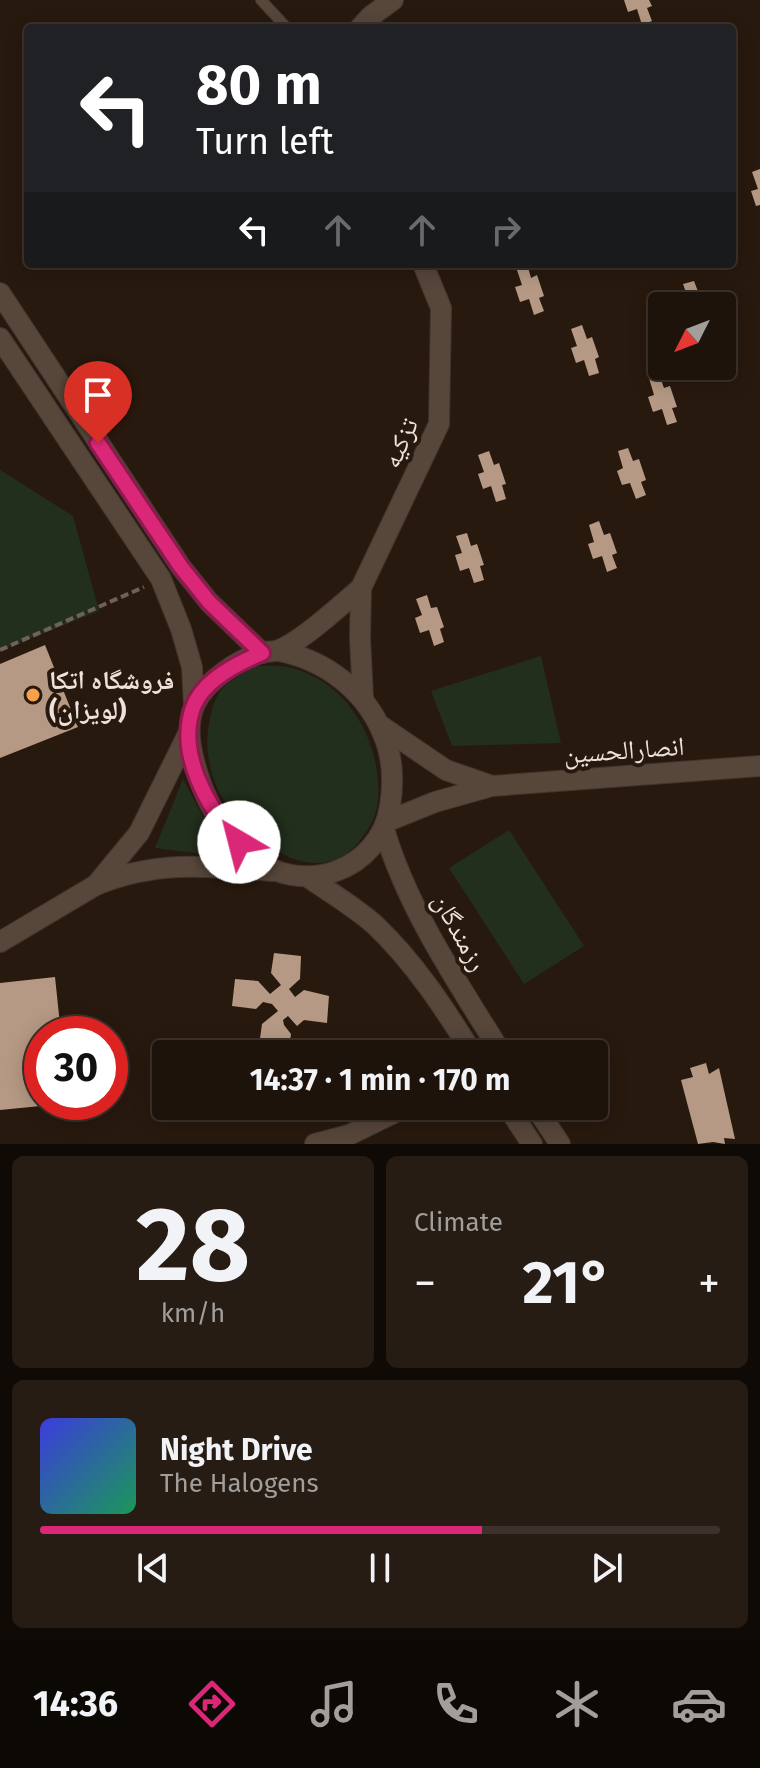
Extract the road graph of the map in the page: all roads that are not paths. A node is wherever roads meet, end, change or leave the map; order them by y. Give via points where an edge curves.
1 (261, 0) edge
2 (393, 0) edge
3 (366, 15) edge
4 (283, 24) edge
5 (425, 268) edge
6 (0, 293) edge
7 (0, 338) edge
8 (181, 567) junction
9 (161, 579) junction
10 (361, 588) junction
11 (270, 652) junction
12 (363, 698) junction
13 (194, 705) junction
14 (380, 725) junction
15 (189, 732) junction
16 (760, 766) edge
17 (492, 786) junction
18 (386, 825) junction
19 (277, 871) junction
20 (309, 878) junction
21 (96, 885) junction
22 (0, 942) edge
23 (464, 1040) edge
24 (493, 1040) edge
25 (380, 1120) edge
26 (516, 1120) edge
27 (544, 1120) edge
28 (315, 1144) edge
29 (532, 1144) edge
30 (560, 1144) edge

1 - 4 lane
2 - 3 street
5 - 10 street, تزکیه via 441,308 439,424
6 - 8 street
7 - 9 street
8 - 9 street
8 - 11 street via 209,602
9 - 13 street via 192,667
10 - 11 street, تزکیه via 311,629
10 - 12 street, تزکیه
11 - 12 street via 297,654 317,663
11 - 13 street via 238,663
12 - 14 street
13 - 15 street
14 - 17 street via 446,770
14 - 18 street via 392,768
15 - 19 street via 206,797 226,829 251,856
15 - 21 street via 139,833
16 - 17 street, انصارالحسین
17 - 18 street via 435,802
18 - 20 street via 356,863
18 - 24 street, رزمندگان via 392,857 412,899
19 - 20 street
19 - 21 street via 165,867 124,873
20 - 23 street, رزمندگان via 373,924 405,956
21 - 22 street
25 - 28 street
26 - 29 street
27 - 30 street

